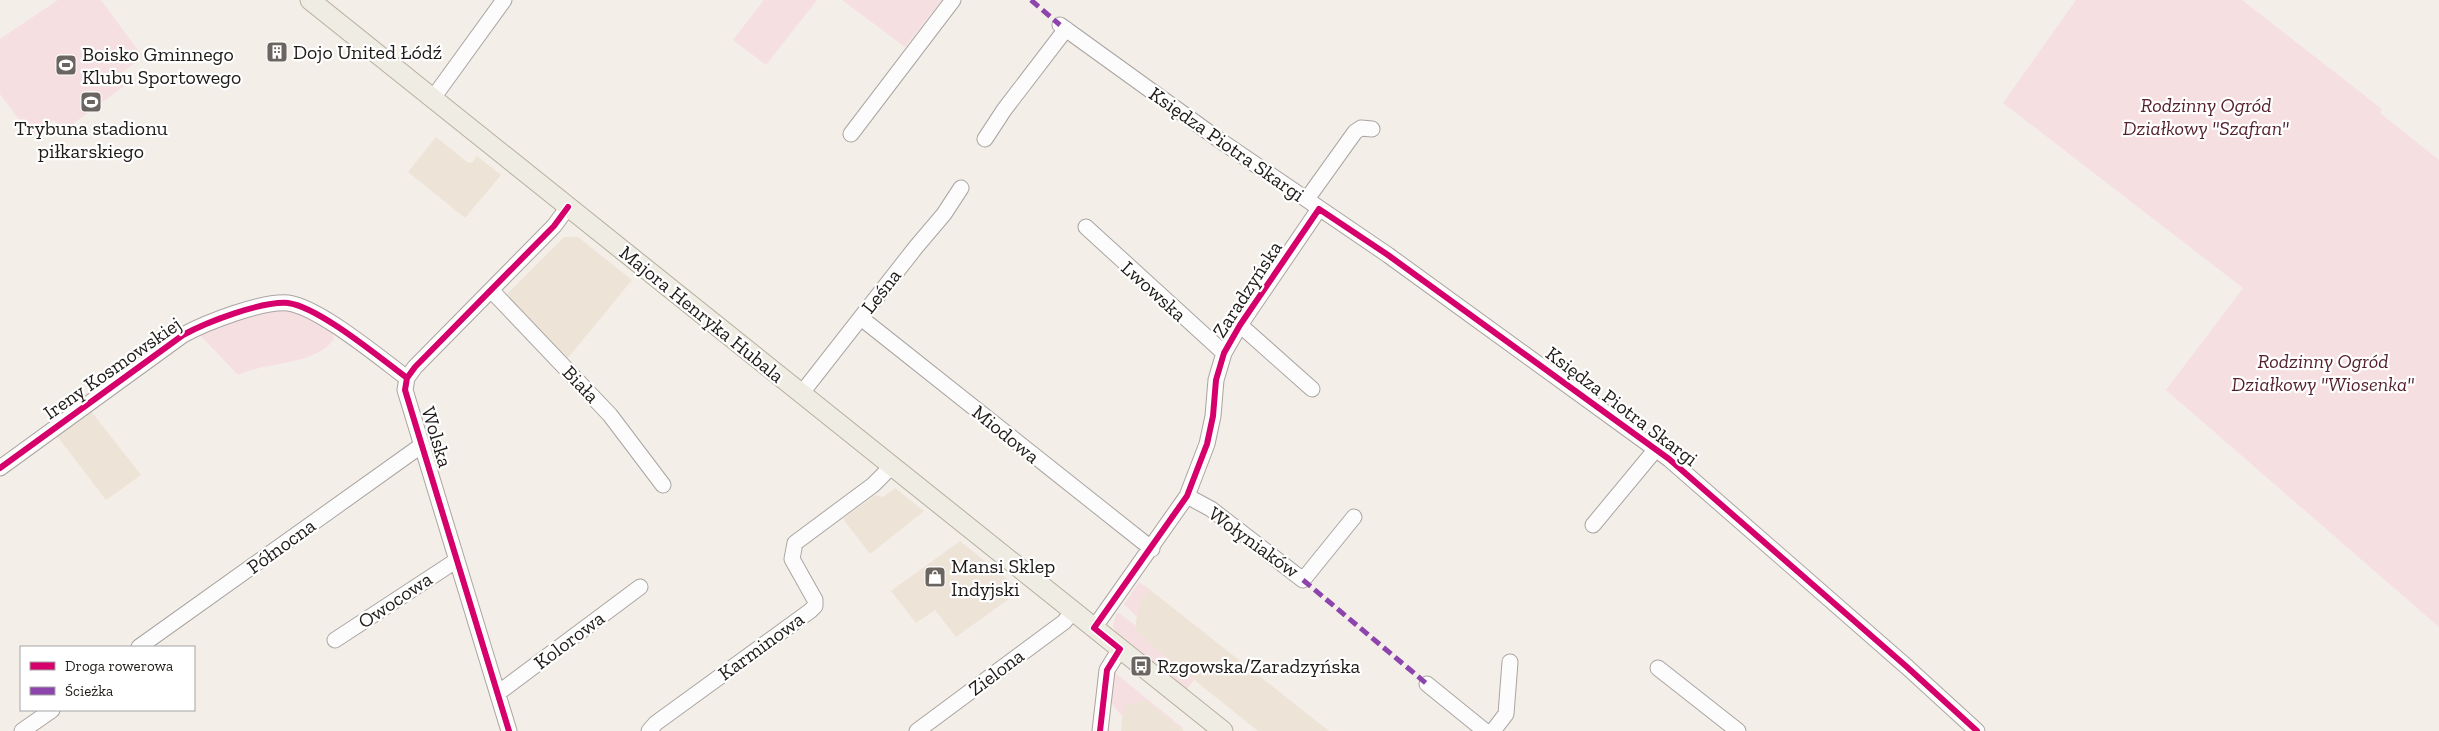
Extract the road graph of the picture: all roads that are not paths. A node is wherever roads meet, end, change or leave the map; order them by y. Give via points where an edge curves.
1 (310, 0) edge
2 (504, 0) edge
3 (953, 0) edge
4 (433, 98) junction
5 (1372, 130) dead end
6 (851, 134) dead end
7 (985, 139) dead end
8 (961, 188) dead end
9 (1307, 199) junction
10 (568, 207) junction
11 (1319, 209) junction
12 (1086, 227) dead end
13 (491, 290) junction
14 (860, 318) junction
15 (1240, 325) junction
16 (1224, 353) junction
17 (407, 378) junction
18 (1312, 389) dead end
19 (802, 394) junction
20 (422, 445) junction
21 (1656, 449) junction
22 (892, 466) junction
23 (0, 468) edge
24 (663, 485) dead end
25 (1188, 496) junction
26 (1354, 517) dead end
27 (1593, 525) dead end
28 (1152, 548) junction
29 (457, 560) junction
30 (640, 587) dead end
31 (1073, 611) junction
32 (1094, 628) junction
33 (335, 640) dead end
34 (140, 646) edge
35 (1120, 649) junction
36 (1510, 662) dead end
37 (1658, 668) dead end
38 (1427, 684) dead end
39 (498, 693) junction
40 (51, 711) edge
41 (22, 731) edge
42 (509, 731) edge
43 (649, 731) edge
44 (917, 731) edge
45 (1100, 731) edge
46 (1223, 731) edge
47 (1485, 731) edge
48 (1493, 731) edge
49 (1738, 731) edge
50 (1977, 731) edge

1 - 4 main road, Majora Henryka Hubala
2 - 4 street
3 - 6 street
4 - 10 main road, Majora Henryka Hubala
5 - 9 street via 1361,128 1355,132
7 - 9 street, Księdza Piotra Skargi via 1063,27
8 - 14 street, Leśna via 944,214
9 - 11 street, Księdza Piotra Skargi
10 - 13 street via 554,226
10 - 19 main road, Majora Henryka Hubala
11 - 15 street, Zaradzyńska
11 - 21 street, Księdza Piotra Skargi
12 - 16 street, Lwowska
13 - 17 street
13 - 24 street, Biała via 610,414
14 - 19 street, Leśna
14 - 28 street, Miodowa
15 - 16 street, Zaradzyńska
15 - 18 street
16 - 25 street, Zaradzyńska via 1207,444
17 - 20 street, Wolska via 406,390
17 - 23 street, Ireny Kosmowskiej via 302,307 288,303 261,306 210,322 182,335
19 - 22 main road, Majora Henryka Hubala
20 - 29 street, Wolska
20 - 34 street, Północna
21 - 27 street
21 - 50 street, Księdza Piotra Skargi
22 - 31 main road, Majora Henryka Hubala
22 - 43 street, Karminowa via 874,486 795,543 792,559 814,596 815,606
25 - 26 street, Wołyniaków via 1211,509 1303,580
25 - 28 street, Zaradzyńska
28 - 32 street, Zaradzyńska
29 - 33 street, Owocowa
29 - 39 street, Wolska
30 - 39 street, Kolorowa
31 - 32 main road, Majora Henryka Hubala
31 - 44 street, Zielona via 1064,622
32 - 35 main road, Majora Henryka Hubala
35 - 45 street via 1107,670
35 - 46 main road, Majora Henryka Hubala
36 - 48 street via 1506,714
37 - 49 street
38 - 47 street
39 - 42 street, Wolska
40 - 41 street

